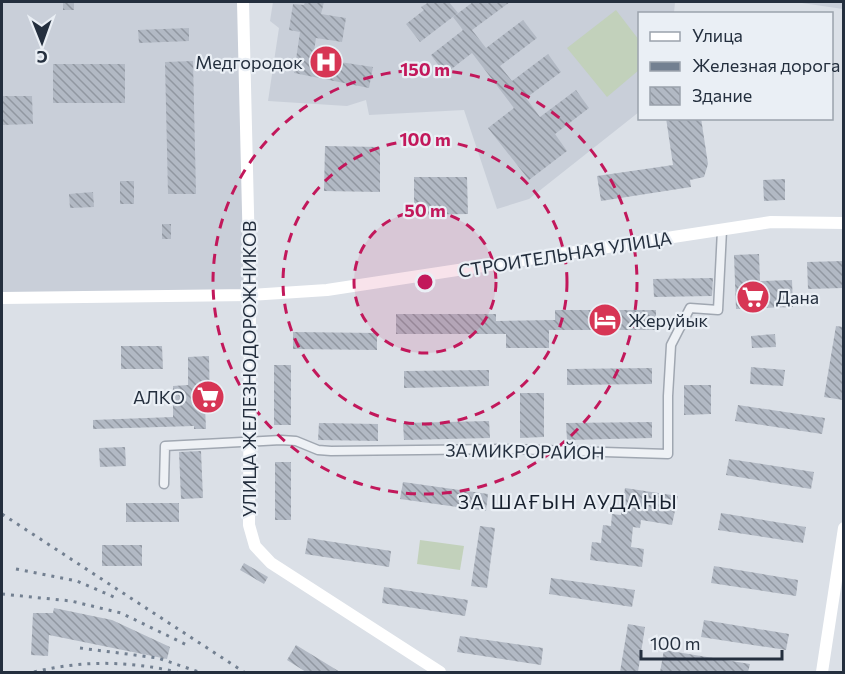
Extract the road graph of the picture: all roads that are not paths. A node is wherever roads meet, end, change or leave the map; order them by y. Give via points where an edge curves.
1 (243, 2) edge
2 (843, 223) edge
3 (722, 230) junction
4 (250, 295) junction
5 (2, 298) edge
6 (249, 441) junction
7 (164, 484) dead end
8 (843, 528) edge
9 (440, 672) edge
10 (822, 672) edge

1 - 4 street, УЛИЦА ЖЕЛЕЗНОДОРОЖНИКОВ
2 - 3 street, СТРОИТЕЛЬНАЯ УЛИЦА via 771,222
3 - 4 street, СТРОИТЕЛЬНАЯ УЛИЦА via 327,290
3 - 6 street, 3А МИКРОРАЙОН via 718,310 690,308 671,345 668,454 505,449 332,451 296,441
4 - 5 street, СТРОИТЕЛЬНАЯ УЛИЦА
4 - 6 street, УЛИЦА ЖЕЛЕЗНОДОРОЖНИКОВ
6 - 7 street, 3А МИКРОРАЙОН via 165,446
6 - 9 street, УЛИЦА ЖЕЛЕЗНОДОРОЖНИКОВ via 249,525 255,546 271,563
8 - 10 street

